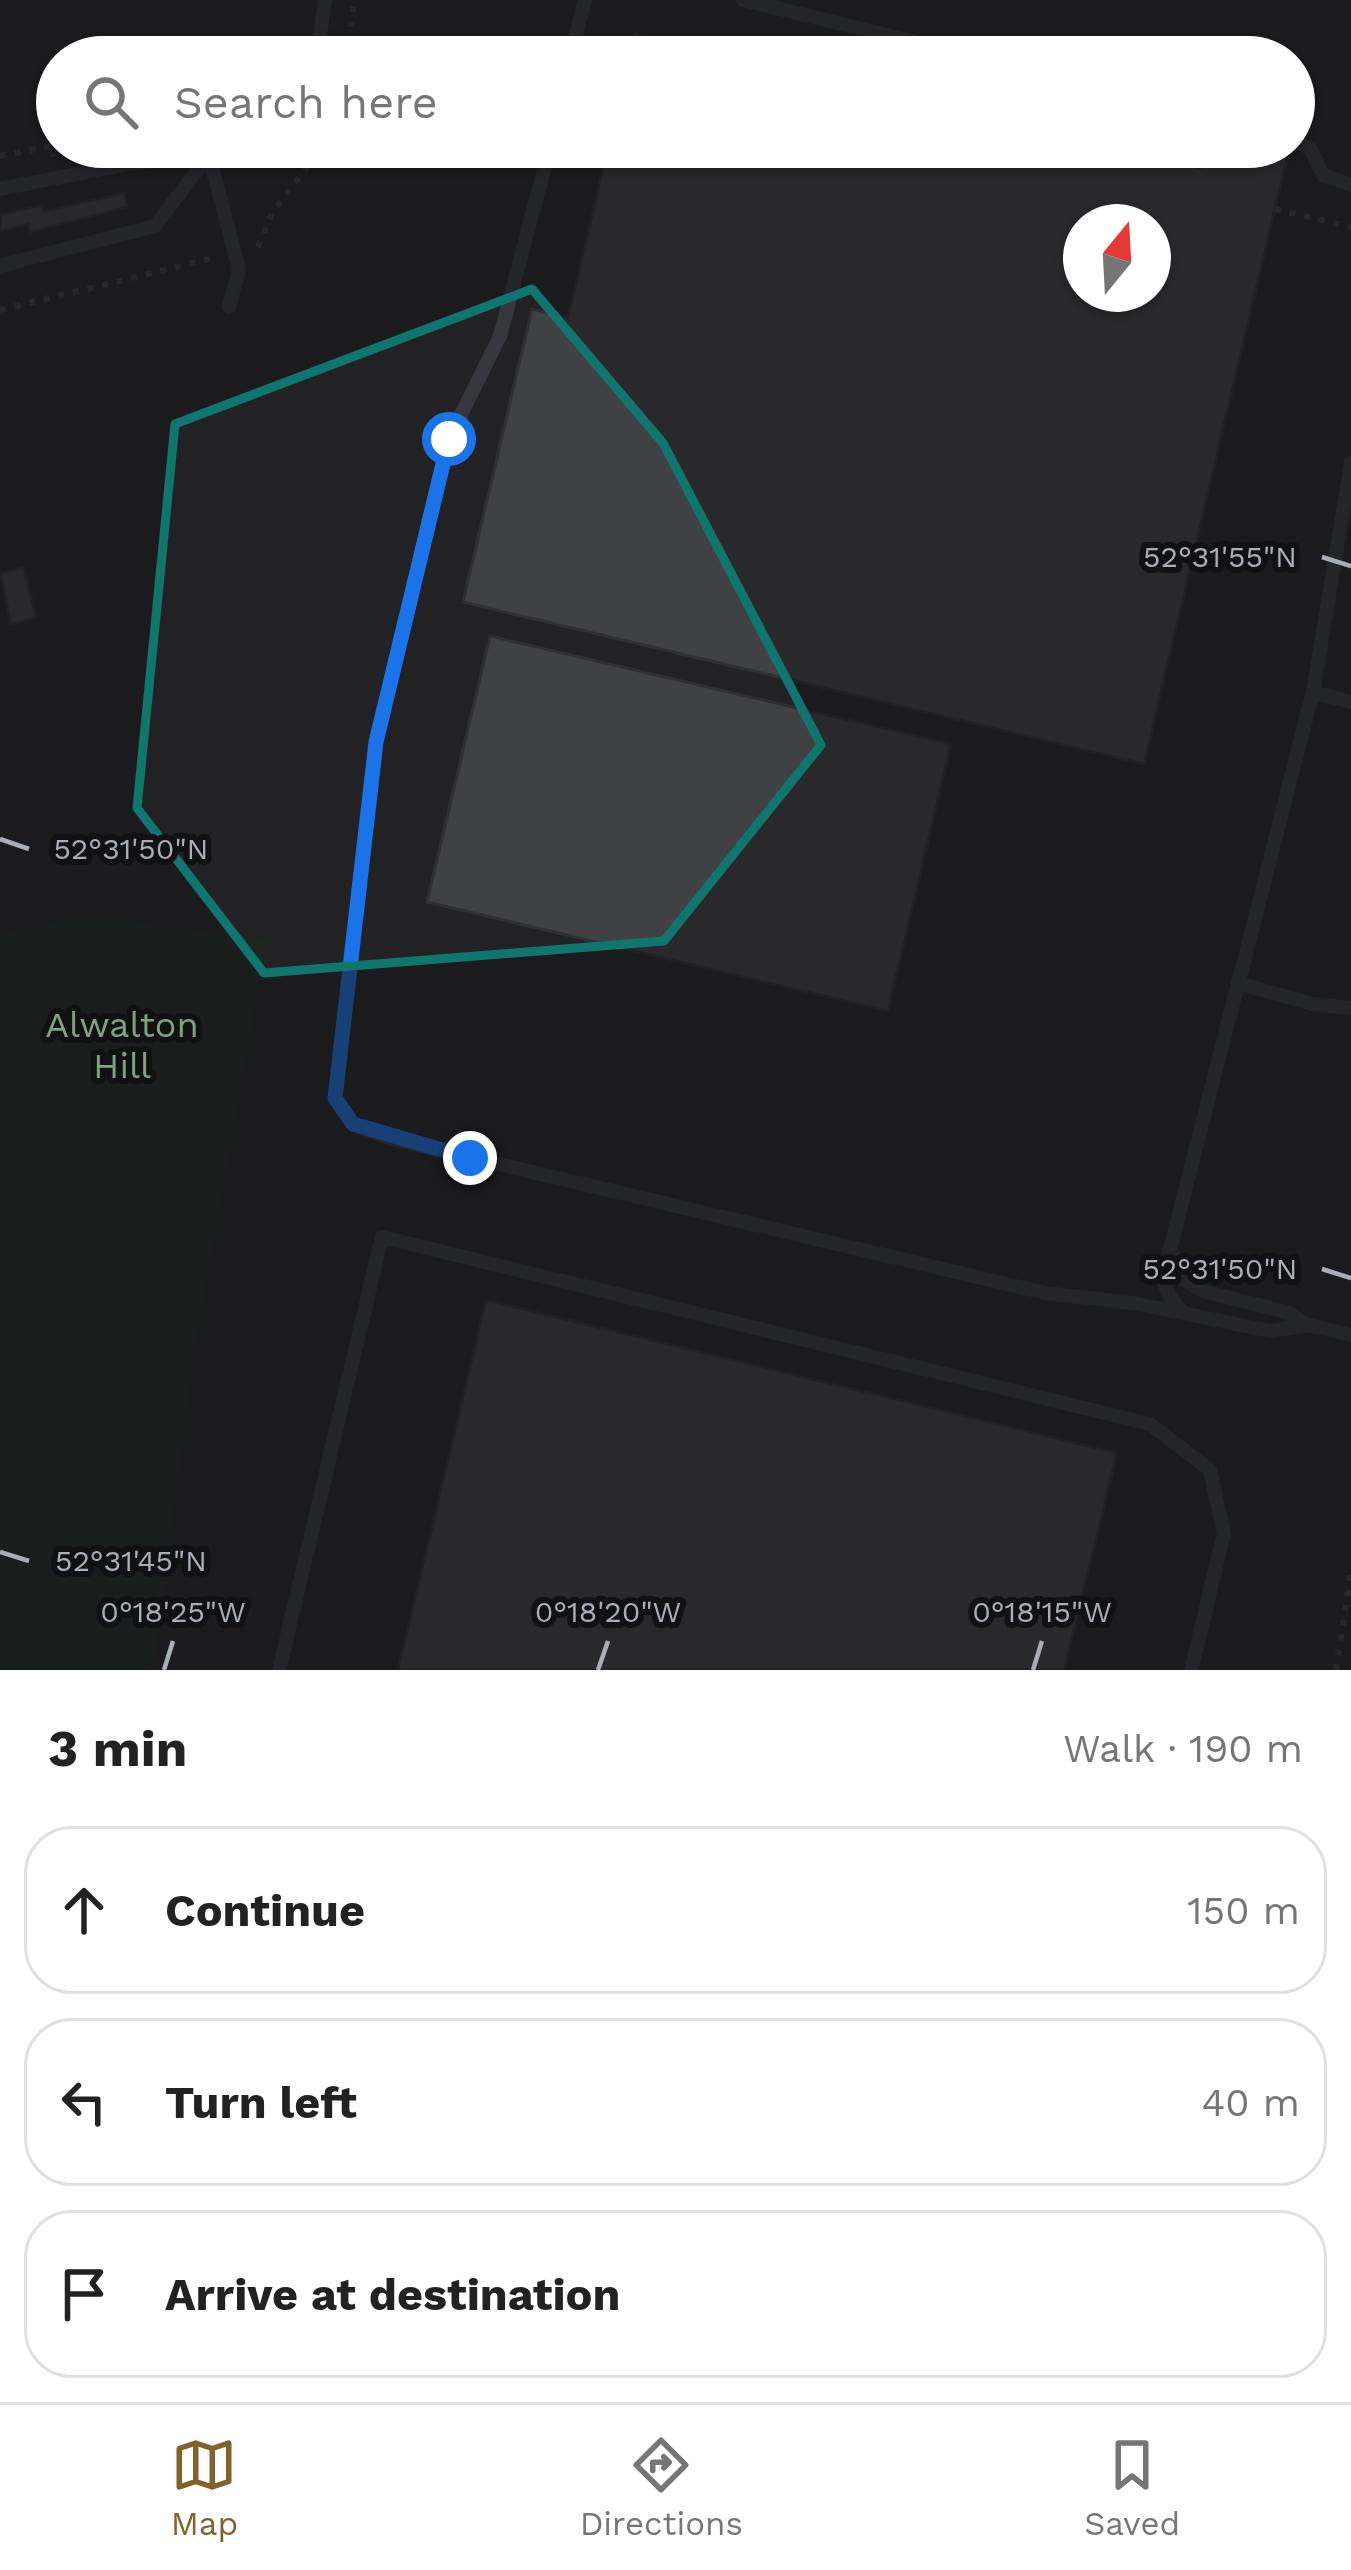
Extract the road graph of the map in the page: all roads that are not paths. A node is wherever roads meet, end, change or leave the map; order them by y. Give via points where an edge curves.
1 (325, 0) edge
2 (585, 0) edge
3 (743, 0) edge
4 (320, 36) edge
5 (576, 36) edge
6 (891, 36) edge
7 (1315, 158) edge
8 (108, 168) edge
9 (202, 168) edge
10 (219, 168) edge
11 (544, 168) edge
12 (1351, 185) edge
13 (0, 189) edge
14 (0, 266) edge
15 (230, 307) dead end
16 (1351, 463) edge
17 (1346, 509) edge
18 (1313, 692) junction
19 (1351, 702) edge
20 (1238, 983) junction
21 (1351, 1008) edge
22 (1170, 1249) junction
23 (1183, 1312) junction
24 (1308, 1325) junction
25 (1351, 1335) edge
26 (279, 1670) edge
27 (1191, 1670) edge

1 - 4 lane
2 - 5 lane
3 - 6 lane
7 - 12 lane via 1323,175
8 - 13 lane
9 - 14 lane via 155,226
10 - 15 lane via 239,269
11 - 23 lane via 500,336 449,439 376,742 335,1098 353,1124 388,1138 1045,1293
16 - 17 lane
17 - 18 lane
18 - 19 lane
18 - 20 lane
20 - 21 lane
20 - 22 lane
22 - 23 lane via 1161,1281
22 - 24 lane via 1184,1280
23 - 24 lane via 1270,1331
24 - 25 lane
26 - 27 lane via 382,1237 1150,1424 1210,1470 1224,1534

